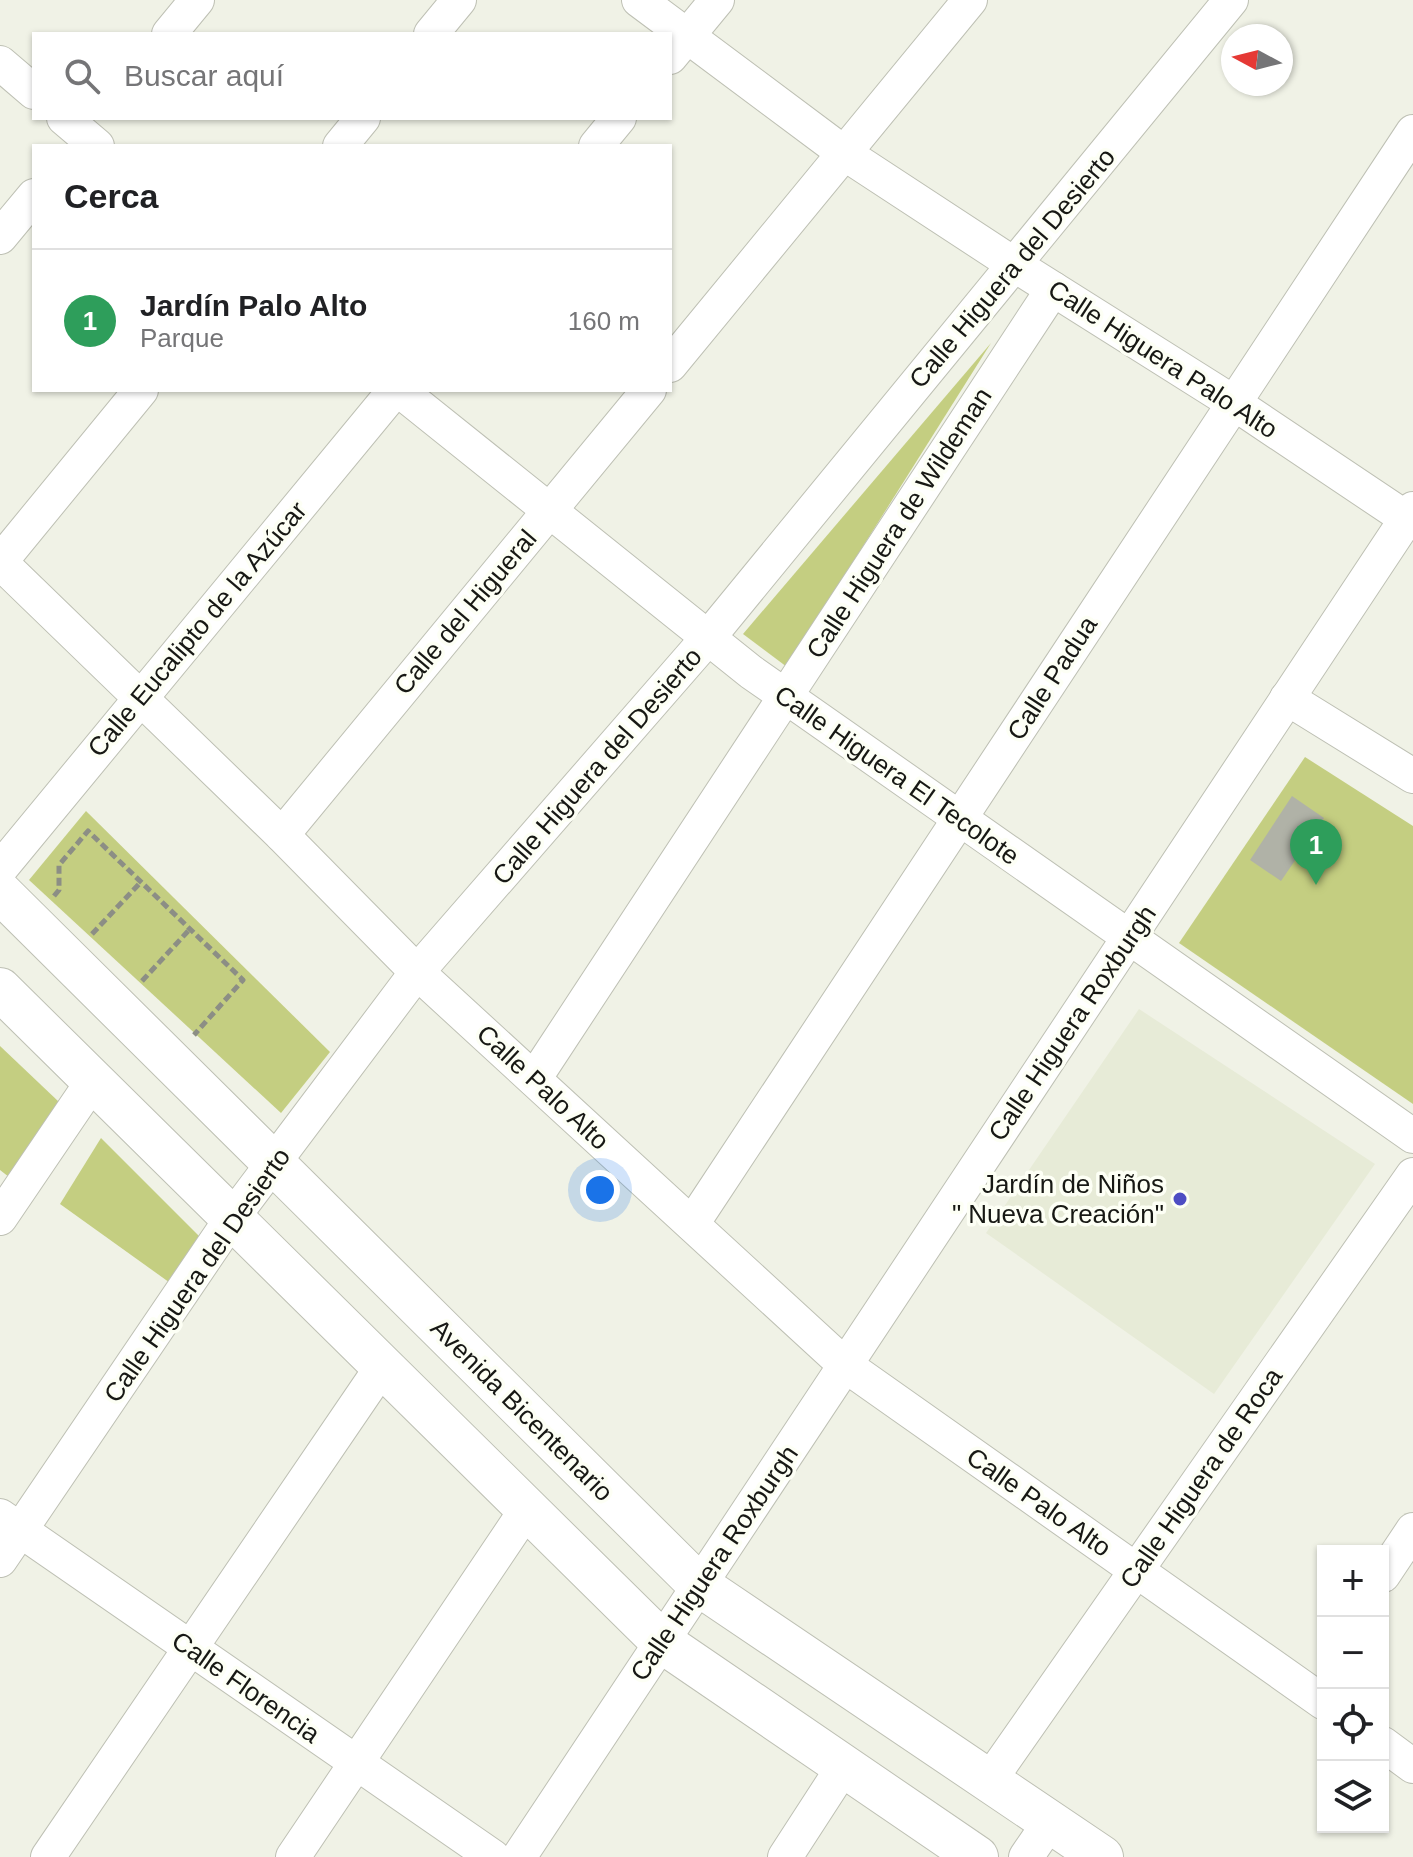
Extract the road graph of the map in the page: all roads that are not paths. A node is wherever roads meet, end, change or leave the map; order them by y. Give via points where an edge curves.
1 (197, 0) edge
2 (459, 0) edge
3 (639, 0) edge
4 (717, 0) edge
5 (970, 0) edge
6 (1231, 0) edge
7 (171, 32) edge
8 (433, 32) edge
9 (666, 32) edge
10 (678, 46) edge
11 (0, 63) edge
12 (32, 90) edge
13 (361, 120) edge
14 (617, 120) edge
15 (1413, 132) edge
16 (342, 144) edge
17 (598, 144) edge
18 (844, 153) junction
19 (32, 198) edge
20 (0, 237) edge
21 (1015, 265) junction
22 (1053, 289) junction
23 (672, 363) edge
24 (139, 392) edge
25 (395, 392) edge
26 (400, 392) edge
27 (647, 392) edge
28 (1234, 403) junction
29 (549, 511) junction
30 (1411, 517) edge
31 (0, 562) edge
32 (707, 639) junction
33 (785, 696) junction
34 (1287, 698) junction
35 (140, 699) junction
36 (1413, 776) edge
37 (960, 818) junction
38 (282, 835) junction
39 (0, 869) edge
40 (0, 892) edge
41 (1129, 938) junction
42 (417, 972) junction
43 (0, 989) edge
44 (534, 1079) junction
45 (93, 1081) junction
46 (1413, 1136) edge
47 (272, 1162) junction
48 (1413, 1175) edge
49 (0, 1218) edge
50 (232, 1218) junction
51 (692, 1224) junction
52 (845, 1365) junction
53 (382, 1367) junction
54 (527, 1509) junction
55 (10, 1523) edge
56 (1413, 1530) edge
57 (0, 1560) edge
58 (1389, 1566) edge
59 (1136, 1570) junction
60 (699, 1585) junction
61 (662, 1642) junction
62 (190, 1648) junction
63 (1317, 1686) edge
64 (1389, 1748) edge
65 (356, 1763) junction
66 (844, 1766) junction
67 (1413, 1766) edge
68 (989, 1781) junction
69 (1050, 1822) junction
70 (48, 1857) edge
71 (293, 1857) edge
72 (493, 1857) edge
73 (519, 1857) edge
74 (785, 1857) edge
75 (977, 1857) edge
76 (1026, 1857) edge
77 (1102, 1857) edge

1 - 7 street
2 - 8 street
3 - 9 street, Calle Higuera Palo Alto
4 - 10 street
5 - 18 street
6 - 21 street, Calle Higuera del Desierto
10 - 18 street, Calle Higuera Palo Alto
11 - 12 street
13 - 16 street
14 - 17 street
15 - 28 street, Calle Padua
18 - 21 street, Calle Higuera Palo Alto
18 - 23 street
19 - 20 street
21 - 22 street, Calle Higuera Palo Alto
21 - 32 street, Calle Higuera del Desierto
22 - 28 street, Calle Higuera Palo Alto
22 - 33 street, Calle Higuera de Wildeman
24 - 31 street
25 - 35 street, Calle Eucalipto de la Azúcar
26 - 29 street, Calle Higuera El Tecolote
27 - 29 street, Calle del Higueral
28 - 30 street, Calle Higuera Palo Alto
28 - 37 street, Calle Padua
29 - 32 street, Calle Higuera El Tecolote
29 - 38 street, Calle del Higueral
30 - 34 street, Calle Higuera Roxburgh
31 - 35 street, Calle Palo Alto
32 - 33 street, Calle Higuera El Tecolote
32 - 42 street, Calle Higuera del Desierto
33 - 37 street, Calle Higuera El Tecolote
33 - 44 street, Calle Higuera de Wildeman
34 - 36 street
34 - 41 street, Calle Higuera Roxburgh
35 - 38 street, Calle Palo Alto
35 - 39 street, Calle Eucalipto de la Azúcar
37 - 41 street, Calle Higuera El Tecolote
37 - 51 street, Calle Padua
38 - 42 street, Calle Palo Alto
40 - 47 street, Avenida Bicentenario
41 - 46 street, Calle Higuera El Tecolote
41 - 52 street, Calle Higuera Roxburgh
42 - 44 street, Calle Palo Alto
42 - 47 street, Calle Higuera del Desierto
43 - 45 street
44 - 51 street, Calle Palo Alto
45 - 49 street
45 - 50 street
47 - 50 street, Calle Higuera del Desierto
47 - 60 street, Avenida Bicentenario
48 - 59 street, Calle Higuera de Roca
50 - 53 street
50 - 55 street, Calle Higuera del Desierto
51 - 52 street, Calle Palo Alto
52 - 59 street, Calle Palo Alto
52 - 60 street, Calle Higuera Roxburgh
53 - 54 street
53 - 62 street
54 - 61 street
54 - 65 street
55 - 57 street, Calle Higuera del Desierto
55 - 62 street, Calle Florencia
56 - 58 street
59 - 63 street, Calle Palo Alto
59 - 68 street, Calle Higuera de Roca
60 - 61 street, Calle Higuera Roxburgh
60 - 68 street, Avenida Bicentenario
61 - 66 street
61 - 73 street, Calle Higuera Roxburgh
62 - 65 street, Calle Florencia
62 - 70 street
64 - 67 street
65 - 71 street
65 - 72 street, Calle Florencia
66 - 74 street
66 - 75 street
68 - 69 street, Avenida Bicentenario
69 - 76 street
69 - 77 street, Avenida Bicentenario

